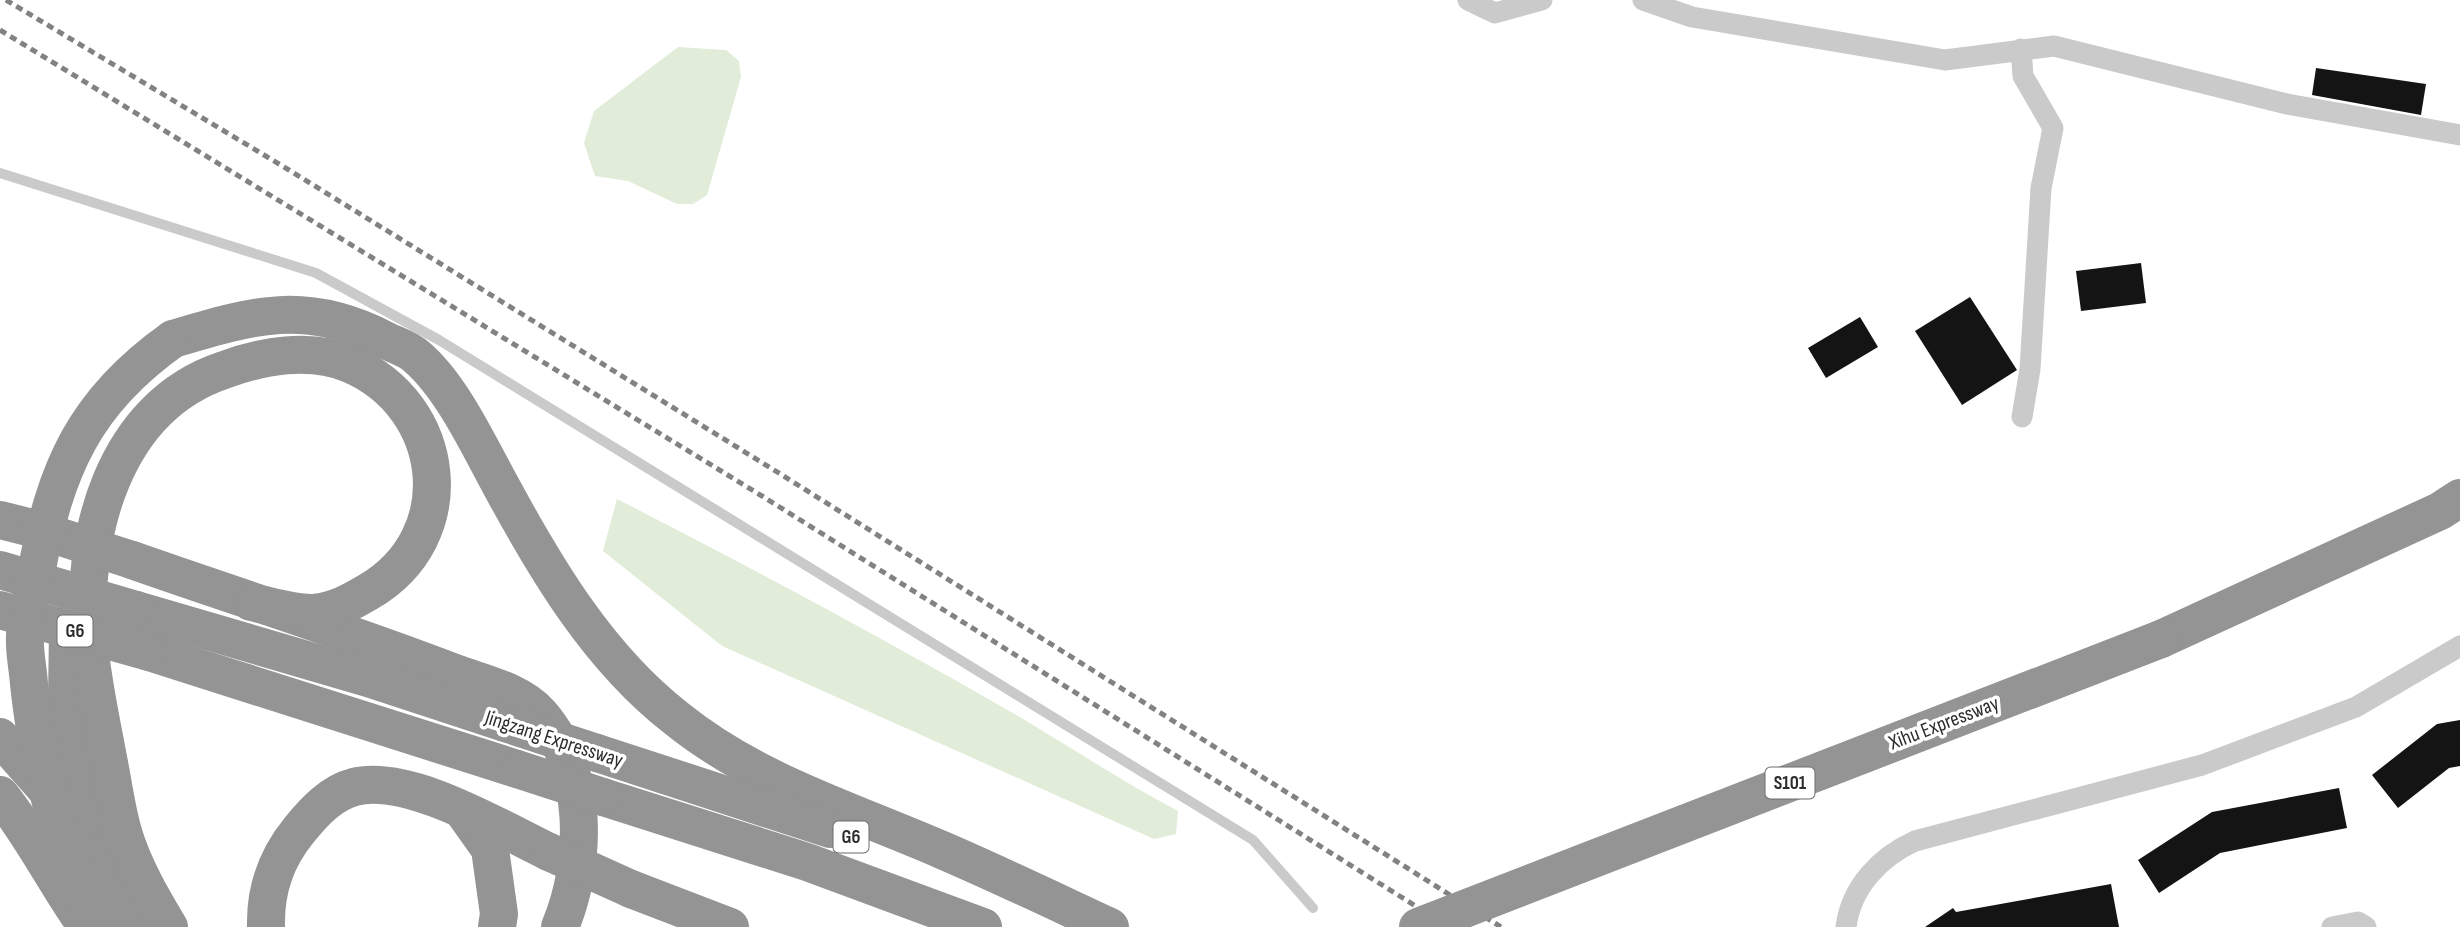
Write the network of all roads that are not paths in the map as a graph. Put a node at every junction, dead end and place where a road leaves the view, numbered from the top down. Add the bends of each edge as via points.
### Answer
1 (1468, 0) edge
2 (1542, 0) edge
3 (1646, 1) edge
4 (2021, 49) junction
5 (2460, 135) edge
6 (0, 173) edge
7 (2022, 418) dead end
8 (2460, 498) edge
9 (0, 520) edge
10 (2460, 529) edge
11 (536, 546) junction
12 (0, 570) edge
13 (251, 602) junction
14 (0, 610) edge
15 (2460, 646) edge
16 (2165, 650) junction
17 (0, 737) edge
18 (0, 795) edge
19 (463, 811) junction
20 (106, 877) junction
21 (1313, 908) dead end
22 (87, 927) edge
23 (99, 927) edge
24 (135, 927) edge
25 (169, 927) edge
26 (266, 927) edge
27 (497, 927) edge
28 (560, 927) edge
29 (730, 927) edge
30 (984, 927) edge
31 (1102, 927) edge
32 (1110, 927) edge
33 (1418, 927) edge
34 (1486, 927) edge
35 (1846, 927) edge
36 (2332, 927) edge
37 (2366, 927) edge

1 - 2 street via 1495,13
3 - 4 street via 1692,17 1945,60
4 - 5 street via 2054,46 2287,104
4 - 7 street via 2023,76 2053,128 2041,188 2030,369
6 - 21 lane via 316,273 439,340 1253,840
8 - 16 highway, Xihu Expressway / S101
9 - 13 highway, bridge
10 - 16 highway, Xihu Expressway / S101
11 - 20 highway via 480,481 427,401 374,361 293,338 215,349 153,375 108,424 82,476 73,526 67,698 80,800
11 - 23 highway, bridge via 462,414 416,356 362,328 302,314 246,317 173,339 142,361 106,397 75,443 41,545 25,636 34,730 58,828 81,893
11 - 32 highway via 612,659 675,718 745,766
12 - 31 highway, Jingzang Expressway / G6, bridge via 368,678 818,825
13 - 25 highway via 313,613 343,607 385,582 415,548 431,513 432,464 417,420 387,387 349,363 301,354 250,360 201,377 165,401 135,436 111,477 95,524 89,640 96,694 123,833 142,880
13 - 28 highway via 425,661 520,698 540,714 563,756 579,826 576,882
14 - 30 highway, Jingzang Expressway / G6, bridge via 149,652 807,862
15 - 35 street via 2356,707 2202,765 1915,841 1887,856 1866,879
16 - 33 highway, Xihu Expressway / S101, bridge
16 - 34 highway, Xihu Expressway / S101
17 - 20 highway via 72,819
18 - 22 highway
19 - 26 highway via 403,786 354,787 319,806 280,852 265,903
19 - 27 highway via 490,849
19 - 29 highway, bridge via 631,889
20 - 24 highway
36 - 37 street via 2358,922

